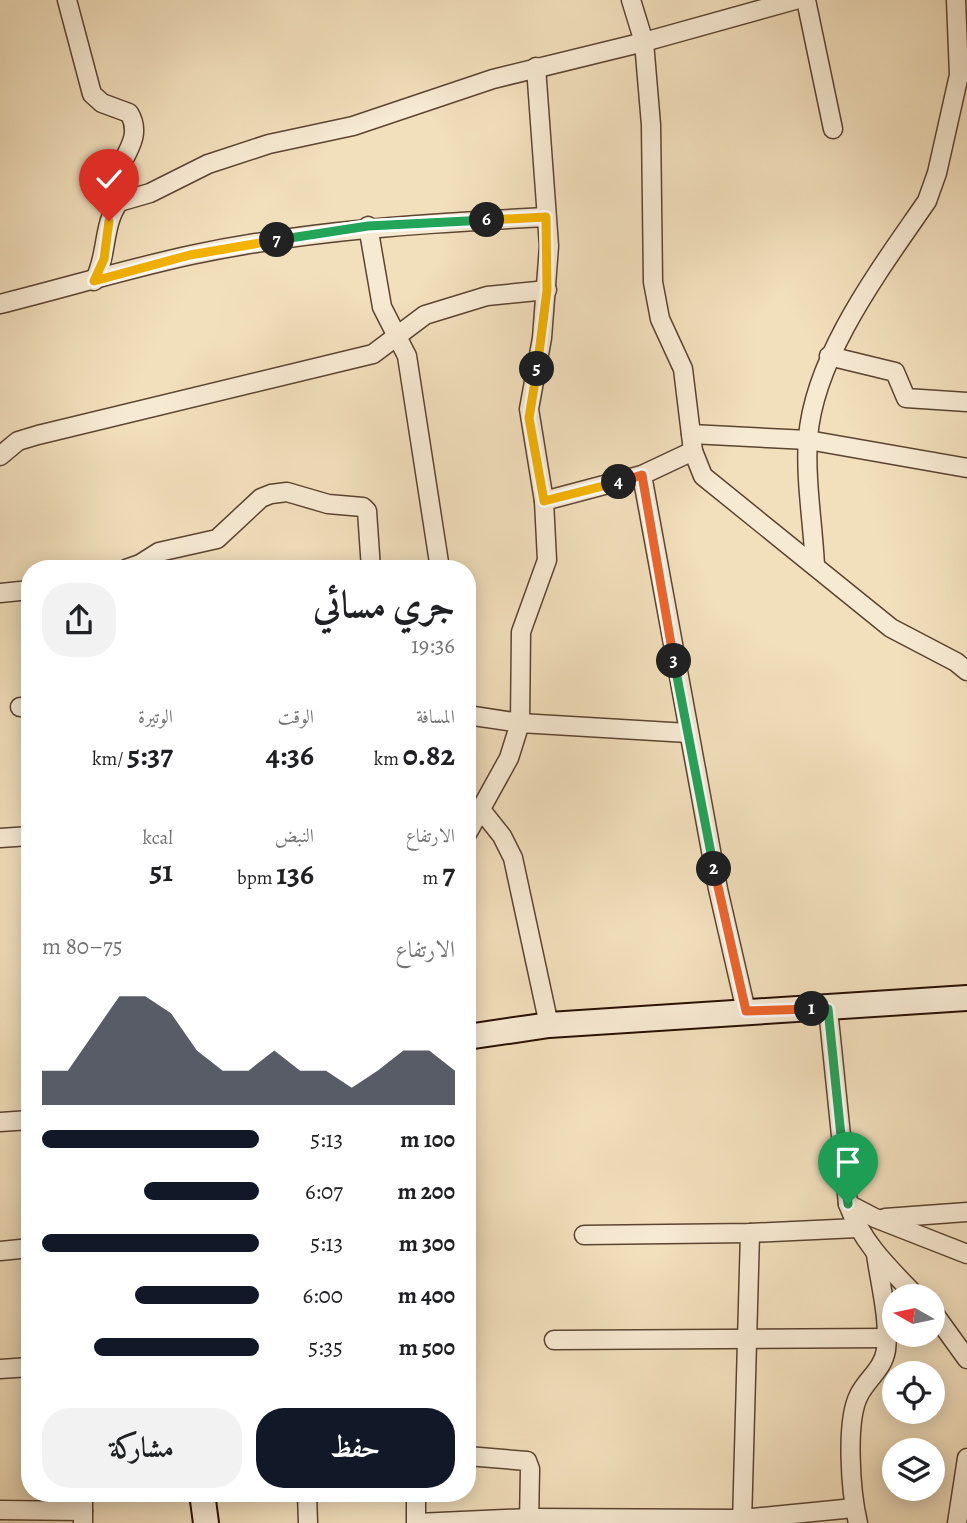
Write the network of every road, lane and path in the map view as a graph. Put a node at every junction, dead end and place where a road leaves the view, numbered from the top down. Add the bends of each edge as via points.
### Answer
1 (67, 0) edge
2 (631, 0) edge
3 (795, 0) edge
4 (806, 0) edge
5 (956, 0) edge
6 (644, 42) junction
7 (536, 67) junction
8 (960, 104) edge
9 (833, 128) dead end
10 (124, 200) junction
11 (546, 217) junction
12 (368, 226) junction
13 (94, 281) junction
14 (547, 290) junction
15 (0, 304) edge
16 (398, 337) junction
17 (829, 356) junction
18 (967, 402) edge
19 (808, 440) junction
20 (692, 442) junction
21 (0, 456) edge
22 (967, 468) edge
23 (642, 475) junction
24 (544, 501) junction
25 (147, 560) edge
26 (370, 560) edge
27 (439, 560) edge
28 (815, 566) junction
29 (21, 591) edge
30 (0, 593) edge
31 (967, 671) edge
32 (476, 716) edge
33 (520, 723) junction
34 (688, 733) junction
35 (482, 811) junction
36 (476, 820) edge
37 (21, 837) edge
38 (0, 838) edge
39 (967, 998) edge
40 (828, 1009) junction
41 (746, 1011) junction
42 (549, 1025) junction
43 (476, 1036) edge
44 (21, 1121) edge
45 (0, 1122) edge
46 (848, 1204) junction
47 (967, 1212) edge
48 (875, 1218) junction
49 (857, 1228) junction
50 (750, 1233) junction
51 (584, 1235) dead end
52 (21, 1249) edge
53 (0, 1251) edge
54 (876, 1254) junction
55 (967, 1254) edge
56 (905, 1284) edge
57 (882, 1300) edge
58 (945, 1322) edge
59 (945, 1328) edge
60 (967, 1334) edge
61 (882, 1338) edge
62 (745, 1339) junction
63 (554, 1340) dead end
64 (886, 1348) edge
65 (967, 1359) edge
66 (21, 1368) edge
67 (0, 1369) edge
68 (476, 1457) edge
69 (967, 1458) edge
70 (203, 1502) edge
71 (307, 1502) edge
72 (416, 1502) edge
73 (0, 1510) edge
74 (856, 1515) edge
75 (83, 1517) edge
76 (529, 1521) edge
77 (637, 1521) edge
78 (742, 1521) edge
79 (205, 1523) edge
80 (307, 1523) edge
81 (416, 1523) edge
82 (957, 1523) edge

1 - 10 street via 92,94 129,113 134,126 134,139 114,180
2 - 6 street
3 - 6 street
4 - 9 street
5 - 8 street
6 - 7 street
6 - 20 street via 651,124 653,282 660,319 683,369
7 - 10 street via 353,126 269,144
7 - 11 street
8 - 17 street via 927,201
10 - 13 street via 113,210 104,259
11 - 12 street
11 - 14 street
12 - 13 street via 190,255
12 - 16 street via 382,307
13 - 15 street
14 - 16 street via 487,296 425,315
14 - 24 street via 541,351 528,409
16 - 21 street via 373,354 38,435 18,441
16 - 27 street via 407,356
17 - 18 street via 895,372 906,398
17 - 19 street
19 - 20 street
19 - 22 street
19 - 28 street
20 - 23 street
20 - 28 street via 703,475 712,486
23 - 24 street
23 - 34 street
24 - 33 street via 547,560 519,640
25 - 26 street via 159,552 217,539 261,498 287,492 328,504 363,507
28 - 31 street via 891,628
29 - 30 street
32 - 33 street
33 - 34 street
33 - 35 street via 509,758
34 - 41 street
35 - 36 street
35 - 42 street via 513,858
37 - 38 street
39 - 40 street
40 - 41 street
40 - 46 street
41 - 42 street
42 - 43 street
44 - 45 street
46 - 48 street
46 - 49 street
47 - 48 street
48 - 55 street
49 - 50 street
49 - 54 street
50 - 51 street
50 - 62 street
52 - 53 street
54 - 56 street
54 - 57 street
58 - 60 street
59 - 65 street
61 - 62 street
62 - 63 street
62 - 78 street
64 - 74 street via 884,1359 856,1404 852,1431
66 - 67 street
68 - 76 street via 527,1461
69 - 82 street
70 - 79 street
71 - 80 street
72 - 81 street
73 - 75 street
74 - 78 street
76 - 77 street
76 - 81 street
77 - 78 street

